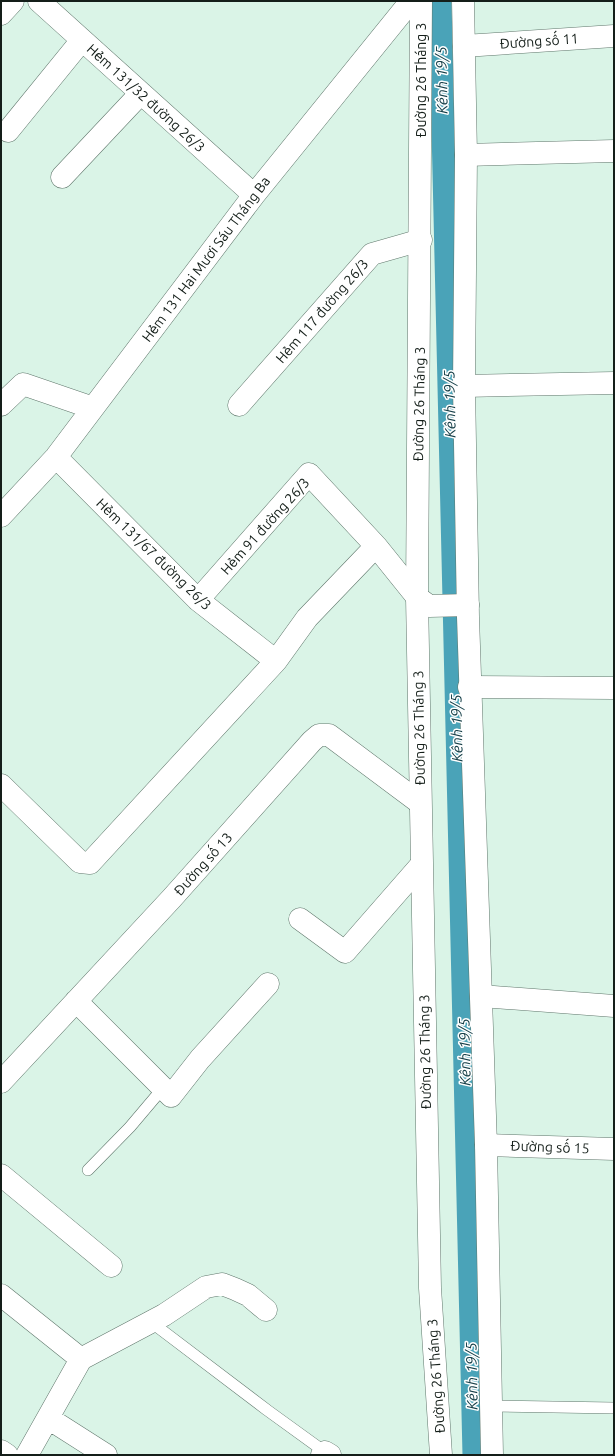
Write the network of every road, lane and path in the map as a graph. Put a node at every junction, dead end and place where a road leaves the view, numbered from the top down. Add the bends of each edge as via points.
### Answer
1 (13, 1) edge
2 (39, 1) edge
3 (411, 1) edge
4 (422, 1) edge
5 (463, 1) edge
6 (1, 14) edge
7 (614, 36) edge
8 (82, 40) junction
9 (464, 46) junction
10 (141, 93) junction
11 (8, 131) dead end
12 (614, 151) edge
13 (466, 155) junction
14 (62, 177) dead end
15 (254, 195) junction
16 (421, 240) junction
17 (614, 384) edge
18 (464, 386) junction
19 (1, 405) edge
20 (239, 405) dead end
21 (93, 408) junction
22 (56, 457) junction
23 (1, 516) edge
24 (376, 546) junction
25 (198, 600) junction
26 (423, 601) junction
27 (463, 605) junction
28 (276, 661) junction
29 (469, 686) junction
30 (614, 688) edge
31 (1, 785) edge
32 (420, 803) junction
33 (422, 865) junction
34 (300, 919) dead end
35 (268, 984) dead end
36 (481, 996) junction
37 (76, 1001) junction
38 (614, 1006) edge
39 (1, 1082) edge
40 (167, 1092) junction
41 (486, 1145) junction
42 (614, 1149) edge
43 (88, 1170) dead end
44 (1, 1175) edge
45 (111, 1266) dead end
46 (1, 1295) edge
47 (266, 1310) dead end
48 (151, 1322) junction
49 (82, 1359) junction
50 (491, 1406) junction
51 (614, 1408) edge
52 (48, 1418) junction
53 (1, 1450) edge
54 (326, 1454) edge
55 (7, 1455) edge
56 (27, 1455) edge
57 (106, 1455) edge
58 (441, 1455) edge
59 (492, 1455) edge

1 - 6 street
2 - 8 street, Hẻm 131/32 đường 26/3
3 - 15 street, Hẻm 131 Hai Mươi Sáu Tháng Ba
4 - 16 street, Đường 26 Tháng 3
5 - 9 street
7 - 9 street, Đường số 11
8 - 10 street, Hẻm 131/32 đường 26/3
8 - 11 street
9 - 13 street
10 - 14 street
10 - 15 street, Hẻm 131/32 đường 26/3
12 - 13 street
13 - 18 street
15 - 21 street, Hẻm 131 Hai Mươi Sáu Tháng Ba
16 - 20 street, Hẻm 117 đường 26/3 via 372,254
16 - 26 street, Đường 26 Tháng 3
17 - 18 street
18 - 27 street
19 - 21 street via 22,384
21 - 22 street, Hẻm 131 Hai Mươi Sáu Tháng Ba
22 - 23 street, Hẻm 131 Hai Mươi Sáu Tháng Ba
22 - 25 street, Hẻm 131/67 đường 26/3
24 - 25 street, Hẻm 91 đường 26/3 via 309,474
24 - 26 street, Hẻm 91 đường 26/3
24 - 28 street via 307,618
25 - 28 street, Hẻm 131/67 đường 26/3
26 - 27 street
26 - 32 street, Đường 26 Tháng 3
27 - 29 street
28 - 31 street via 90,863 80,862
29 - 30 street
29 - 36 street
32 - 33 street, Đường 26 Tháng 3
32 - 37 street, Đường số 13 via 329,734 319,735
33 - 34 street via 345,952
33 - 58 street, Đường 26 Tháng 3 via 430,1288
35 - 40 street
36 - 38 street
36 - 41 street
37 - 39 street, Đường số 13
37 - 40 street
40 - 43 lane
41 - 42 street, Đường số 15
41 - 50 street
44 - 45 street
46 - 49 street
47 - 48 street via 248,1295 222,1284 206,1287
48 - 49 street
48 - 54 lane
49 - 52 street
50 - 51 lane
50 - 59 street
52 - 56 street
52 - 57 street
53 - 55 street

